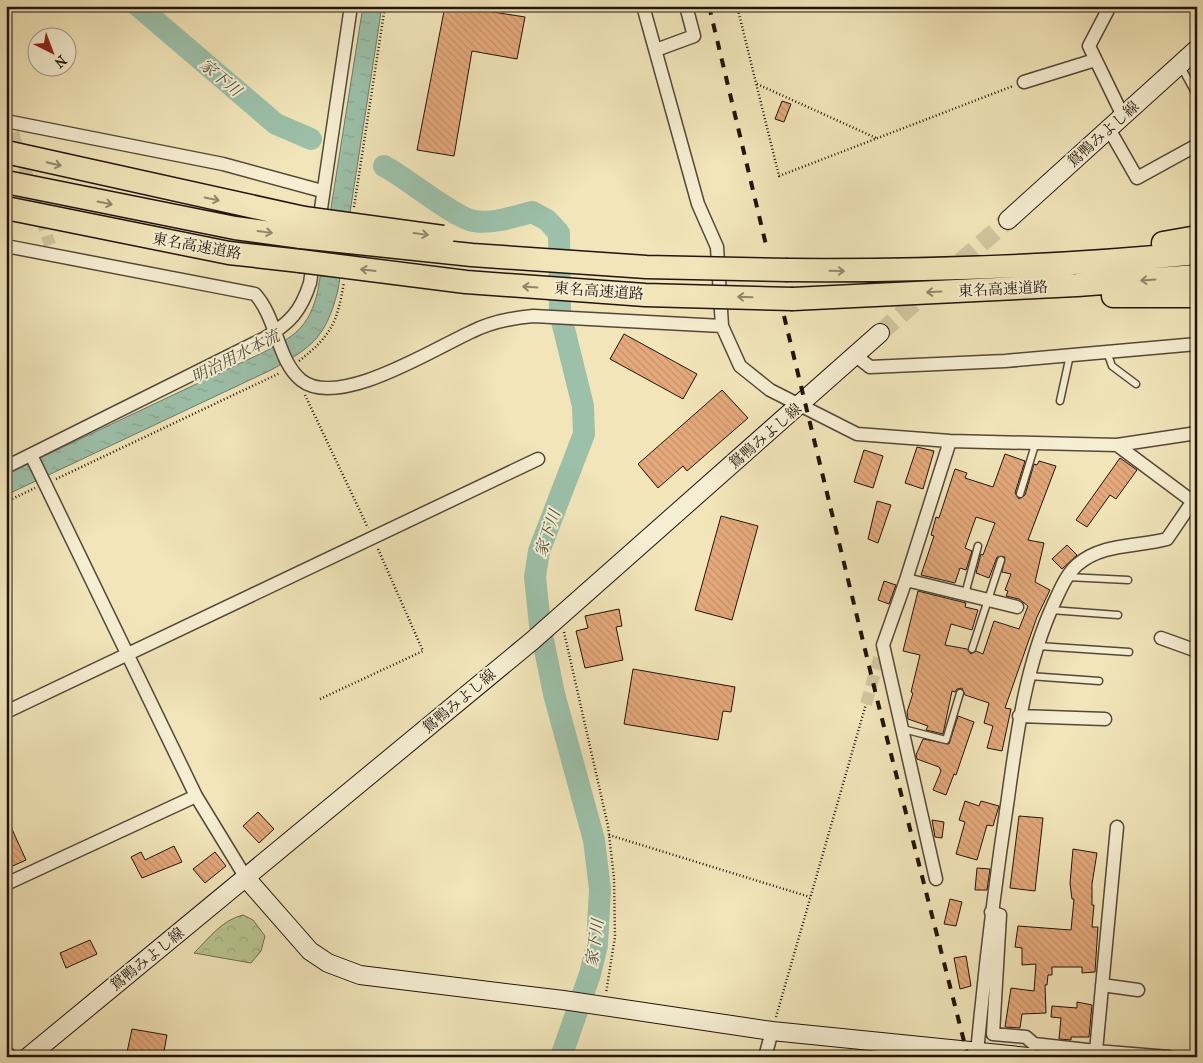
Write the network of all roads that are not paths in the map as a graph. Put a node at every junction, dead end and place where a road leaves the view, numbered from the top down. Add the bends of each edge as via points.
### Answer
1 (351, 6) edge
2 (643, 6) edge
3 (686, 6) edge
4 (1110, 6) edge
5 (1197, 48) edge
6 (656, 50) junction
7 (1095, 60) junction
8 (1180, 64) junction
9 (1024, 82) road end
10 (1197, 96) edge
11 (1123, 116) junction
12 (1109, 130) junction
13 (9, 132) edge
14 (1197, 146) edge
15 (6, 182) edge
16 (322, 191) junction
17 (6, 208) edge
18 (6, 216) edge
19 (1008, 220) tunnel mouth
20 (302, 227) junction
21 (123, 232) junction
22 (1197, 237) edge
23 (6, 246) edge
24 (1197, 253) edge
25 (864, 271) junction
26 (1197, 276) edge
27 (1077, 285) junction
28 (1197, 296) edge
29 (722, 326) junction
30 (880, 334) tunnel mouth
31 (277, 335) junction
32 (1197, 344) edge
33 (1107, 352) junction
34 (1070, 355) junction
35 (856, 356) junction
36 (1136, 384) dead end
37 (1060, 401) dead end
38 (800, 406) junction
39 (1197, 433) edge
40 (950, 441) junction
41 (1034, 445) junction
42 (1117, 445) junction
43 (31, 455) junction
44 (538, 459) dead end
45 (6, 467) edge
46 (1020, 494) dead end
47 (1194, 498) edge
48 (978, 546) dead end
49 (1001, 560) dead end
50 (1067, 577) junction
51 (906, 580) junction
52 (1128, 580) dead end
53 (965, 594) junction
54 (990, 600) junction
55 (1017, 607) dead end
56 (1051, 610) junction
57 (1118, 615) dead end
58 (1161, 638) dead end
59 (1038, 646) junction
60 (972, 649) dead end
61 (1197, 651) edge
62 (1129, 652) dead end
63 (127, 656) junction
64 (1030, 676) junction
65 (1099, 681) dead end
66 (960, 694) dead end
67 (6, 712) edge
68 (1020, 716) junction
69 (1105, 719) dead end
70 (903, 729) junction
71 (196, 796) junction
72 (1117, 827) dead end
73 (246, 878) junction
74 (936, 878) dead end
75 (6, 884) edge
76 (991, 912) junction
77 (1102, 985) junction
78 (1138, 990) dead end
79 (772, 1031) junction
80 (1096, 1050) junction
81 (916, 1052) edge
82 (987, 1054) edge
83 (28, 1057) edge
84 (765, 1057) edge
85 (1029, 1057) edge
86 (1169, 1057) edge

1 - 16 street
2 - 6 street
3 - 6 street via 694,36
4 - 7 street via 1089,46
5 - 8 main road, 鴛鴨みよし線
6 - 29 street via 698,204 717,247
7 - 9 street
7 - 11 street
8 - 10 lane
8 - 11 main road, 鴛鴨みよし線
11 - 12 main road, 鴛鴨みよし線
12 - 14 street via 1137,178
12 - 19 main road, 鴛鴨みよし線
13 - 16 street via 224,164
13 -> 20 highway
15 -> 20 highway, 東名高速道路 via 226,226
16 - 31 street via 304,304
17 - 21 highway, 東名高速道路
18 - 21 highway via 35,223
20 -> 25 highway, 東名高速道路, bridge via 472,256 646,267
27 -> 21 highway, 東名高速道路, bridge via 793,299 645,295 466,282 300,262
22 - 25 highway via 1165,242 912,259
23 - 31 street via 50,250 255,294 268,310
24 - 25 highway, 東名高速道路 via 1052,265
26 -> 27 highway, 東名高速道路
27 - 28 highway via 1112,296
29 - 31 street via 533,316 506,318 472,331 376,379 322,388 304,382 291,367
29 - 38 street via 740,366 770,390
30 - 35 main road, 鴛鴨みよし線
31 - 43 street
32 - 33 street
33 - 34 street
33 - 36 lane via 1112,366
34 - 35 street via 870,367
34 - 37 lane
35 - 38 main road, 鴛鴨みよし線
38 - 40 street via 856,434
38 - 73 main road, 鴛鴨みよし線 via 532,641
39 - 42 street
40 - 41 street
40 - 51 street
41 - 42 street
41 - 46 lane
42 - 47 street
43 - 45 street
43 - 63 street
44 - 63 street
47 - 50 street via 1167,539 1093,554
48 - 53 lane
49 - 54 lane
50 - 52 lane
50 - 56 street
51 - 53 street
51 - 70 street via 883,645
53 - 54 street
54 - 55 street
54 - 60 lane
56 - 57 lane
56 - 59 street
58 - 61 street
59 - 62 lane
59 - 64 street
63 - 67 street
63 - 71 street
64 - 65 lane
64 - 68 street
66 - 70 lane via 946,740
68 - 69 street
68 - 76 street
70 - 74 street
71 - 73 street
71 - 75 street
72 - 77 street
73 - 79 main road via 310,951 328,963 360,975 563,1000
73 - 83 main road, 鴛鴨みよし線
76 - 80 street via 1000,915 993,1034 1026,1037 1034,1044
76 - 82 street
77 - 78 street
77 - 80 street
79 - 81 main road
79 - 84 street
80 - 86 street
81 - 82 main road
82 - 85 main road

